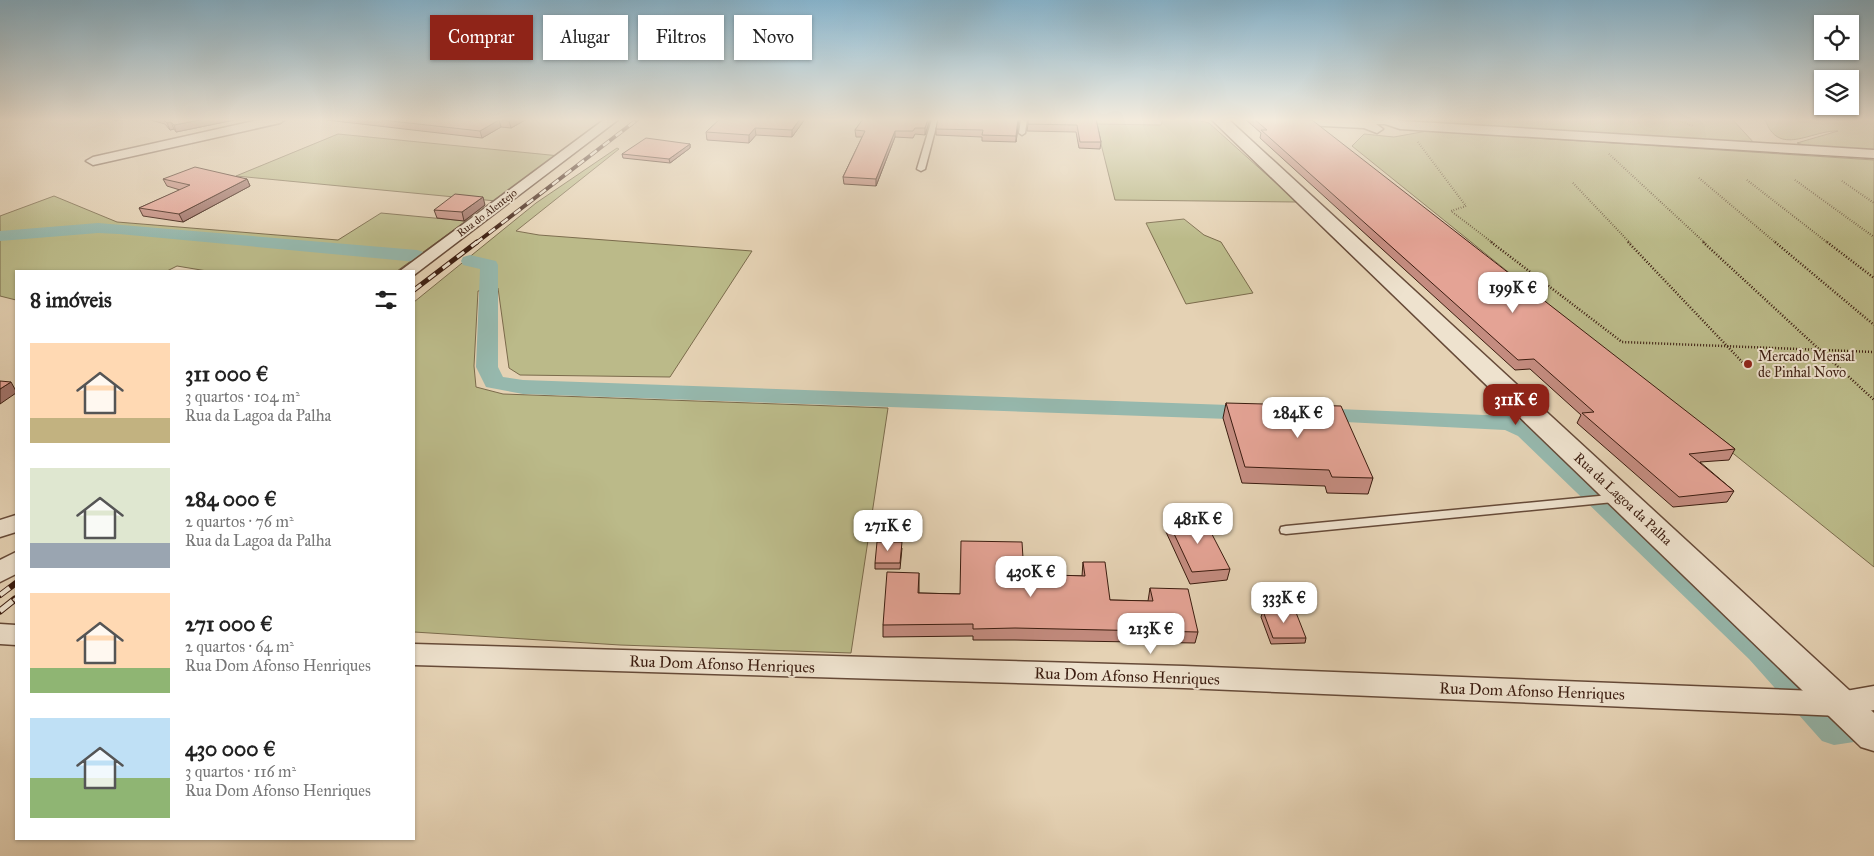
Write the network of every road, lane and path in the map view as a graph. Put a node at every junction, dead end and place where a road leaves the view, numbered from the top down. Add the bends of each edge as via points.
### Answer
1 (102, 159) edge
2 (559, 159) edge
3 (924, 159) edge
4 (1261, 159) edge
5 (1430, 159) edge
6 (1616, 159) edge
7 (93, 161) dead end
8 (921, 170) dead end
9 (1699, 178) dead end
10 (1747, 180) dead end
11 (1795, 180) dead end
12 (1842, 181) dead end
13 (1573, 183) dead end
14 (1874, 203) edge
15 (1874, 237) edge
16 (409, 270) edge
17 (1874, 278) edge
18 (1874, 325) edge
19 (1728, 348) junction
20 (1822, 351) junction
21 (1874, 352) edge
22 (1747, 367) dead end
23 (1874, 400) edge
24 (1622, 498) junction
25 (15, 523) edge
26 (0, 529) edge
27 (1286, 530) dead end
28 (15, 562) edge
29 (0, 573) edge
30 (0, 634) edge
31 (15, 635) edge
32 (415, 654) edge
33 (1857, 701) edge
34 (1874, 736) edge

1 - 7 street
2 - 16 street, Rua do Alentejo
3 - 8 lane
4 - 24 street, Rua da Lagoa da Palha
5 - 19 path via 1466,206 1451,211 1622,342
6 - 20 path
9 - 18 path
10 - 17 path
11 - 15 path
12 - 14 path
13 - 19 path
19 - 20 path
19 - 22 path
20 - 21 path
20 - 23 path
24 - 27 lane
24 - 33 street, Rua da Lagoa da Palha
25 - 26 street
28 - 29 street
30 - 31 street
32 - 33 street, Rua Dom Afonso Henriques
33 - 34 street, Rua da Lagoa da Palha

